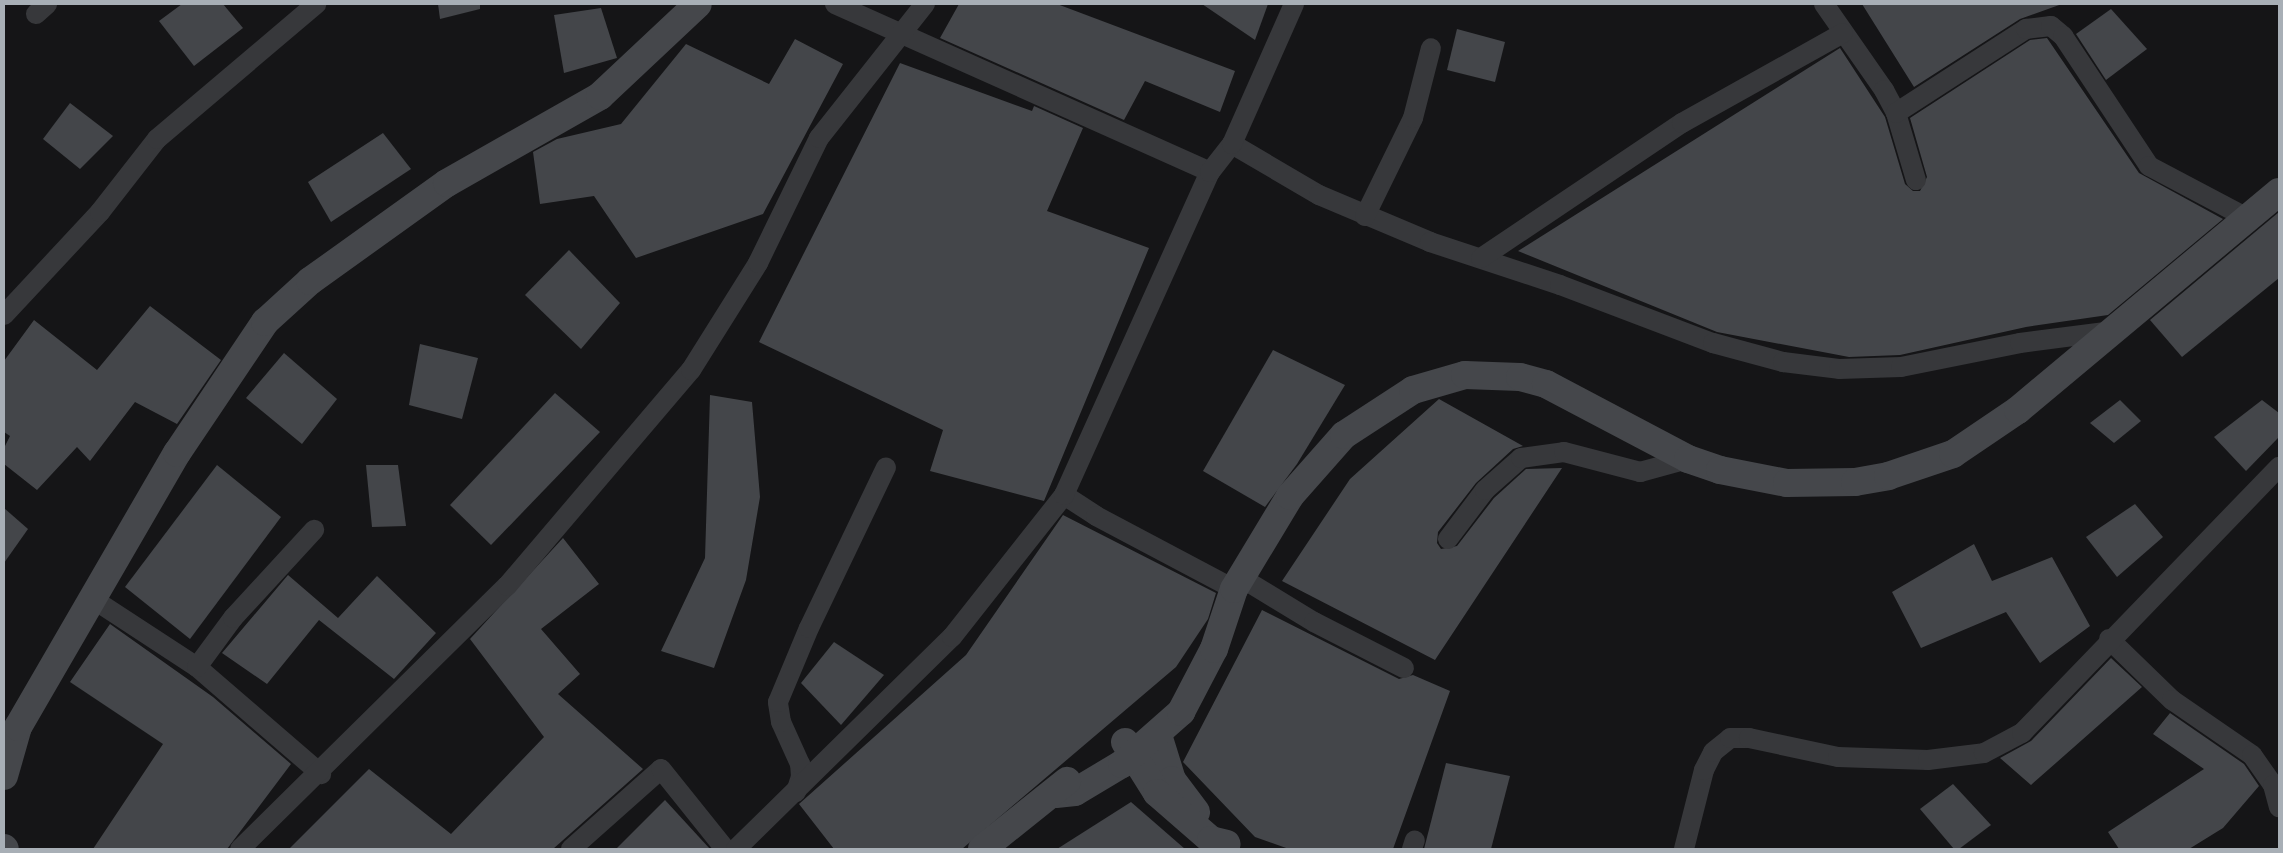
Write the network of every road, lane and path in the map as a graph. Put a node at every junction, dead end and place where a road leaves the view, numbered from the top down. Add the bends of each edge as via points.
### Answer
1 (316, 4) edge
2 (698, 4) edge
3 (835, 4) edge
4 (925, 4) edge
5 (1294, 4) edge
6 (1824, 4) edge
7 (1843, 33) junction
8 (903, 35) junction
9 (1431, 48) dead end
10 (1896, 113) junction
11 (1232, 144) junction
12 (1210, 172) junction
13 (1916, 180) dead end
14 (2279, 192) edge
15 (1365, 216) junction
16 (2249, 219) junction
17 (1481, 258) junction
18 (4, 316) edge
19 (2117, 330) junction
20 (1688, 459) junction
21 (886, 467) dead end
22 (2279, 467) edge
23 (1064, 495) junction
24 (314, 530) dead end
25 (1448, 539) dead end
26 (1237, 583) junction
27 (93, 599) junction
28 (2110, 639) junction
29 (197, 667) junction
30 (1404, 668) dead end
31 (1189, 692) junction
32 (1158, 736) junction
33 (1129, 749) junction
34 (321, 774) junction
35 (4, 776) edge
36 (796, 792) junction
37 (2279, 807) edge
38 (1228, 846) edge
39 (240, 849) edge
40 (571, 849) edge
41 (725, 849) edge
42 (736, 849) edge
43 (982, 849) edge
44 (1684, 849) edge

1 - 18 street via 157,139 100,212
2 - 27 street via 600,96 447,183 310,281 265,322 240,364 210,399
3 - 8 street
4 - 8 street
5 - 11 street
6 - 7 street
7 - 10 street
7 - 17 street via 1682,122
8 - 12 street
8 - 34 street via 819,138 758,263 691,370 507,586
9 - 15 street via 1413,118
10 - 13 street
10 - 16 street via 2026,29 2051,26 2063,36 2149,166
11 - 12 street
11 - 15 street
12 - 23 street
14 - 16 street
15 - 17 street
16 - 19 street
17 - 19 street via 1713,343 1815,367 1900,366 2020,343
19 - 20 street via 1981,437 1921,467 1855,482 1787,483 1736,474
20 - 25 street via 1640,472 1564,452 1528,456 1495,479
20 - 26 street via 1546,384 1493,374 1438,380 1389,403 1344,435 1290,496
21 - 36 street via 809,628 778,702 781,722 800,764 801,778
22 - 28 street
23 - 26 street via 1096,516
23 - 36 street via 952,637
24 - 29 street via 233,618
26 - 30 street
26 - 31 street via 1214,649
27 - 29 street
27 - 35 street via 18,727
28 - 37 street via 2172,700 2252,755 2273,785
28 - 44 street via 2043,716 2001,748 1984,753 1928,760 1877,760 1838,757 1749,738 1730,738 1713,752 1704,770
29 - 34 street
31 - 32 street via 1181,712
31 - 33 street via 1172,699
32 - 33 street
32 - 38 street via 1167,769 1185,801 1221,832
33 - 38 street via 1157,793 1211,840
33 - 43 street via 1070,779 1056,794
34 - 39 street
36 - 42 street
40 - 41 street via 661,770

